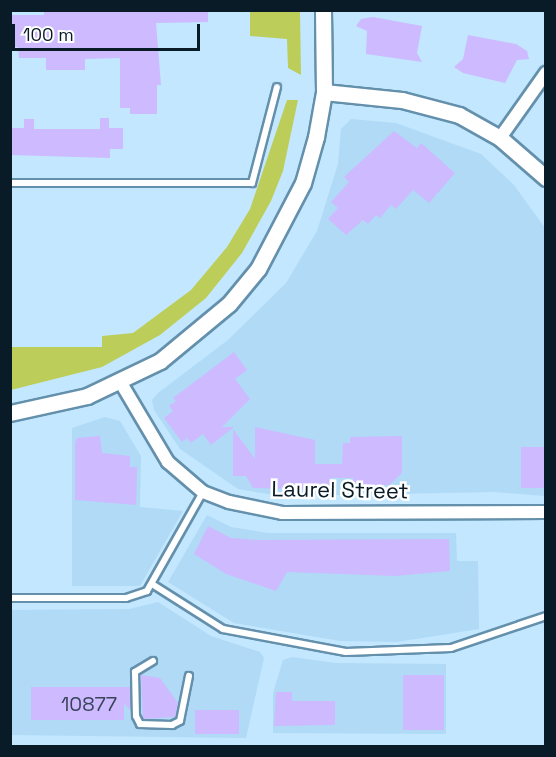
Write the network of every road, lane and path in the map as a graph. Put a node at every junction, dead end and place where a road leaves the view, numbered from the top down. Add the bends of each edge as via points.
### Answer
1 (323, 10) edge
2 (546, 73) edge
3 (277, 87) dead end
4 (324, 92) junction
5 (500, 138) junction
6 (546, 178) edge
7 (10, 183) edge
8 (121, 383) junction
9 (10, 412) edge
10 (203, 492) junction
11 (546, 512) edge
12 (152, 584) junction
13 (10, 598) edge
14 (546, 615) edge
15 (153, 660) dead end
16 (189, 676) dead end

1 - 4 street
2 - 5 street
3 - 7 lane via 252,183
4 - 5 street via 425,105 459,115
4 - 8 street via 303,183 258,268 197,334
5 - 6 street
8 - 9 street via 64,403
8 - 10 street, Laurel Street via 168,462
10 - 11 street, Laurel Street via 238,505 282,513
10 - 12 lane
12 - 13 lane via 147,591 126,598
12 - 14 lane via 223,629 346,652 451,648
15 - 16 lane via 135,672 136,716 140,724 172,725 180,721

